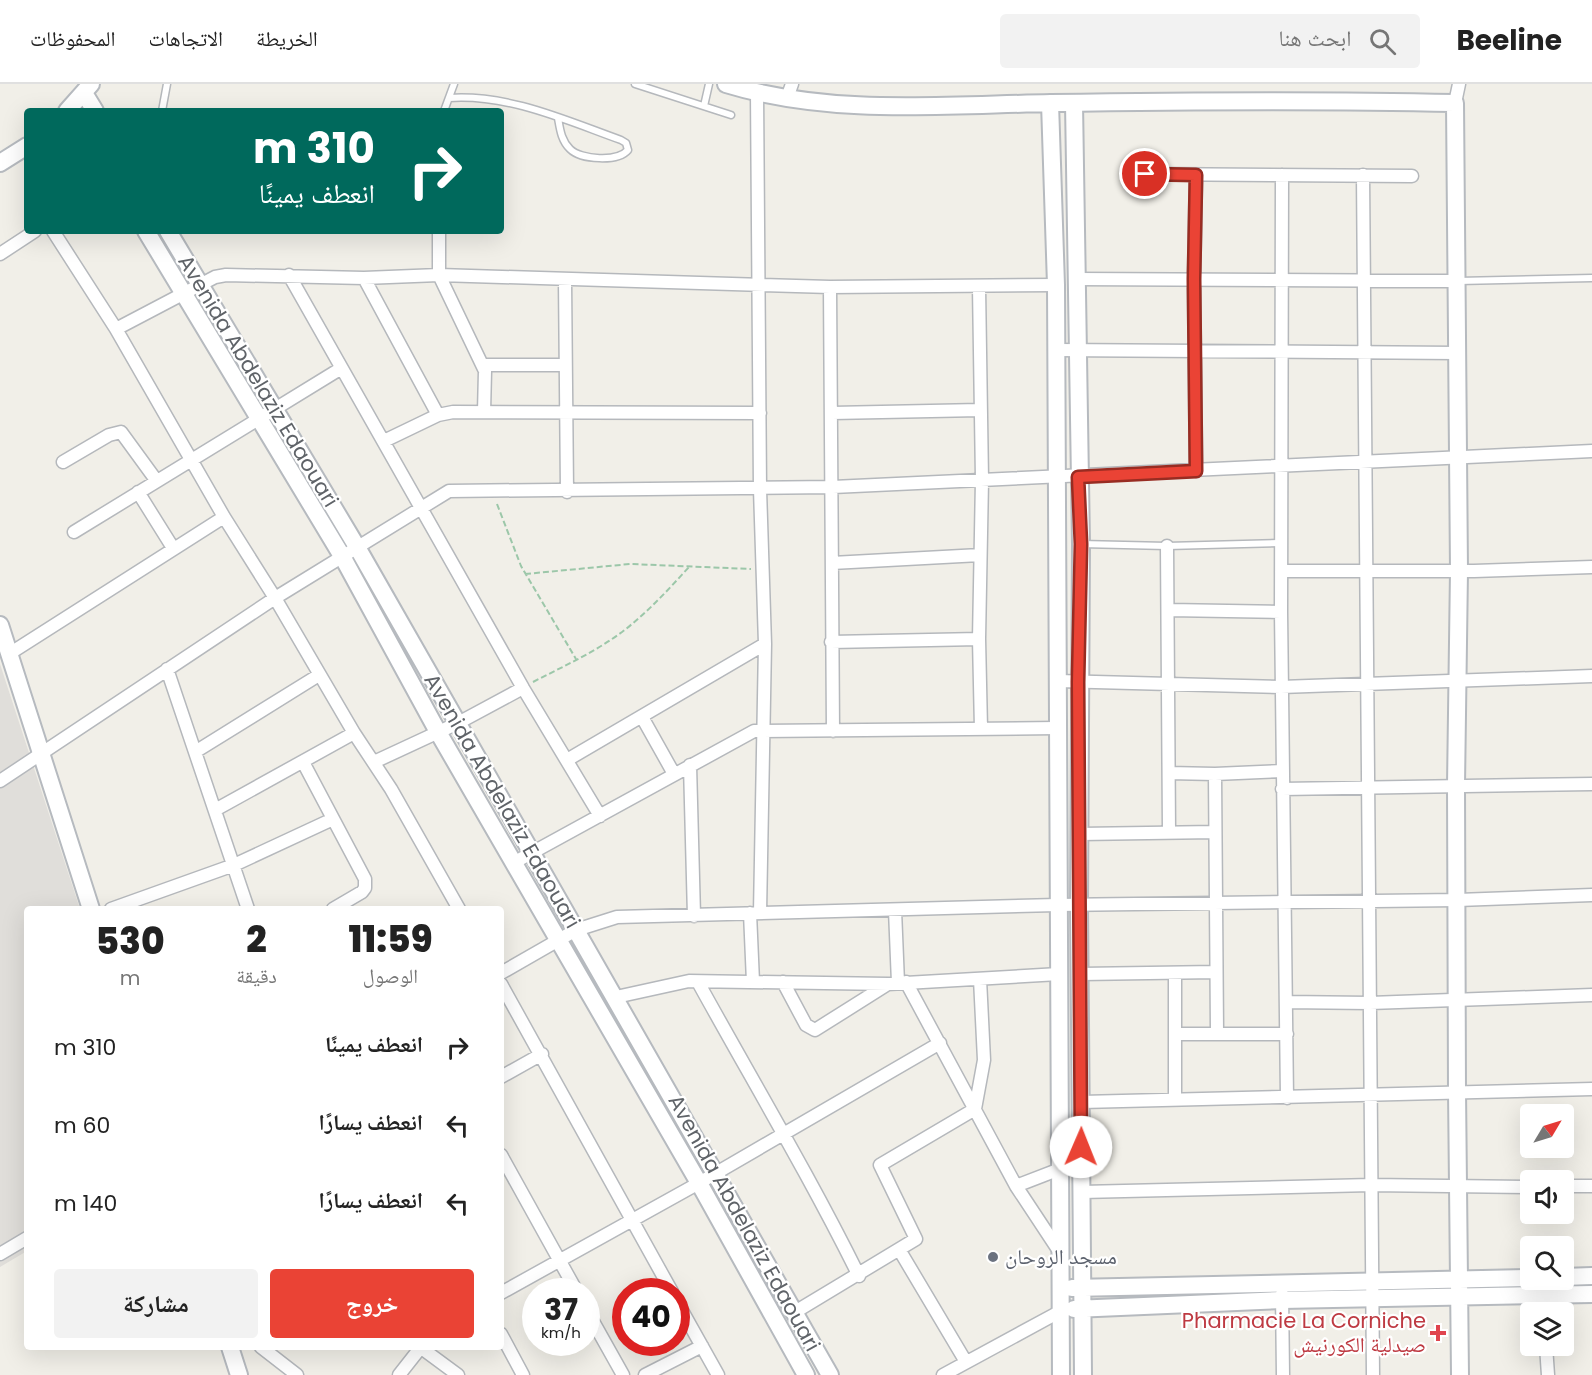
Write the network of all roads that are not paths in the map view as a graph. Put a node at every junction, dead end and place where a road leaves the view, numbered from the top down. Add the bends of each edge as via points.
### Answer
1 (167, 84) edge
2 (454, 84) edge
3 (635, 84) edge
4 (709, 84) edge
5 (726, 84) edge
6 (1458, 85) edge
7 (88, 89) edge
8 (789, 91) edge
9 (757, 92) junction
10 (449, 98) junction
11 (1050, 103) junction
12 (1074, 103) junction
13 (1455, 103) junction
14 (704, 106) junction
15 (72, 108) edge
16 (94, 108) edge
17 (163, 108) edge
18 (445, 108) edge
19 (731, 115) dead end
20 (558, 118) junction
21 (24, 148) edge
22 (0, 163) edge
23 (1145, 174) dead end
24 (1196, 175) junction
25 (1363, 175) junction
26 (1282, 176) junction
27 (1412, 176) dead end
28 (31, 234) edge
29 (55, 234) edge
30 (148, 234) edge
31 (170, 234) edge
32 (439, 234) edge
33 (0, 254) edge
34 (289, 275) junction
35 (439, 275) junction
36 (364, 278) junction
37 (1592, 278) edge
38 (1076, 279) junction
39 (1194, 279) junction
40 (565, 280) junction
41 (1364, 280) junction
42 (1283, 281) junction
43 (1456, 281) junction
44 (200, 285) junction
45 (760, 285) junction
46 (1056, 285) junction
47 (830, 287) junction
48 (979, 287) junction
49 (183, 293) junction
50 (116, 329) junction
51 (1056, 350) junction
52 (1195, 350) junction
53 (1077, 351) junction
54 (1282, 352) junction
55 (1365, 352) junction
56 (1457, 353) junction
57 (483, 365) junction
58 (565, 365) junction
59 (340, 369) junction
60 (276, 409) junction
61 (980, 411) junction
62 (484, 412) junction
63 (565, 413) junction
64 (760, 413) junction
65 (832, 413) junction
66 (438, 415) junction
67 (259, 419) junction
68 (384, 441) junction
69 (1592, 451) edge
70 (1459, 458) junction
71 (191, 460) junction
72 (63, 462) dead end
73 (1365, 462) junction
74 (1281, 468) junction
75 (1196, 471) junction
76 (1056, 477) junction
77 (1078, 477) junction
78 (156, 480) junction
79 (982, 480) junction
80 (833, 488) junction
81 (760, 489) junction
82 (138, 492) junction
83 (567, 492) junction
84 (421, 508) junction
85 (224, 517) junction
86 (74, 532) dead end
87 (1280, 543) junction
88 (1081, 544) junction
89 (1167, 546) junction
90 (357, 547) junction
91 (173, 548) junction
92 (980, 555) junction
93 (342, 556) junction
94 (832, 563) junction
95 (1592, 567) edge
96 (1281, 571) junction
97 (1366, 571) junction
98 (1460, 571) junction
99 (275, 598) junction
100 (1169, 610) junction
101 (1281, 612) junction
102 (0, 625) edge
103 (979, 639) junction
104 (831, 642) junction
105 (765, 644) junction
106 (9, 654) junction
107 (167, 669) junction
108 (319, 675) junction
109 (1592, 676) edge
110 (1058, 681) junction
111 (1458, 681) junction
112 (1078, 682) junction
113 (1367, 685) junction
114 (1170, 686) junction
115 (1281, 687) junction
116 (523, 688) junction
117 (642, 717) junction
118 (458, 723) junction
119 (1057, 728) junction
120 (981, 729) junction
121 (765, 730) junction
122 (833, 731) junction
123 (438, 732) junction
124 (354, 733) junction
125 (195, 752) junction
126 (41, 753) junction
127 (567, 759) junction
128 (303, 762) junction
129 (374, 762) junction
130 (690, 765) junction
131 (1283, 771) junction
132 (1169, 773) junction
133 (674, 774) junction
134 (1215, 774) junction
135 (0, 781) edge
136 (1592, 784) edge
137 (1456, 785) junction
138 (1368, 787) junction
139 (1282, 789) junction
140 (215, 810) junction
141 (600, 816) junction
142 (333, 819) junction
143 (1169, 831) junction
144 (1215, 832) junction
145 (1080, 834) junction
146 (531, 854) junction
147 (515, 862) junction
148 (234, 865) junction
149 (1592, 895) edge
150 (1369, 900) junction
151 (1458, 900) junction
152 (1216, 902) junction
153 (1283, 902) junction
154 (1057, 904) junction
155 (90, 906) edge
156 (119, 906) edge
157 (247, 906) edge
158 (338, 906) edge
159 (457, 906) edge
160 (1079, 906) junction
161 (895, 910) junction
162 (755, 913) junction
163 (694, 916) junction
164 (576, 930) junction
165 (559, 940) junction
166 (504, 971) edge
167 (1216, 972) junction
168 (1059, 974) junction
169 (1081, 974) junction
170 (1175, 974) junction
171 (980, 979) junction
172 (698, 982) junction
173 (753, 982) junction
174 (783, 982) junction
175 (897, 983) junction
176 (504, 989) edge
177 (1592, 995) edge
178 (616, 997) junction
179 (1458, 998) junction
180 (1286, 1002) junction
181 (1370, 1003) junction
182 (1216, 1032) junction
183 (1175, 1034) junction
184 (1287, 1034) junction
185 (940, 1043) junction
186 (542, 1054) junction
187 (504, 1075) edge
188 (1592, 1089) edge
189 (1456, 1091) junction
190 (1370, 1094) junction
191 (1287, 1098) junction
192 (1175, 1100) junction
193 (1082, 1102) junction
194 (975, 1110) junction
195 (782, 1135) junction
196 (504, 1160) edge
197 (1060, 1169) junction
198 (1081, 1169) junction
199 (716, 1173) junction
200 (699, 1183) junction
201 (1371, 1185) junction
202 (1016, 1186) junction
203 (1574, 1186) edge
204 (1592, 1186) edge
205 (1520, 1187) edge
206 (1458, 1188) junction
207 (1082, 1192) junction
208 (632, 1220) junction
209 (24, 1240) edge
210 (900, 1251) junction
211 (0, 1254) edge
212 (1062, 1255) junction
213 (559, 1259) junction
214 (859, 1275) junction
215 (1592, 1276) edge
216 (1574, 1277) edge
217 (569, 1278) edge
218 (664, 1278) edge
219 (1520, 1278) edge
220 (1459, 1281) junction
221 (1372, 1282) junction
222 (1061, 1288) junction
223 (1083, 1288) junction
224 (504, 1291) edge
225 (1282, 1292) junction
226 (1592, 1294) edge
227 (1459, 1299) junction
228 (1372, 1300) junction
229 (1554, 1302) edge
230 (1520, 1303) edge
231 (1083, 1308) junction
232 (1061, 1311) junction
233 (795, 1312) junction
234 (690, 1325) edge
235 (600, 1334) edge
236 (504, 1340) edge
237 (702, 1346) junction
238 (231, 1350) edge
239 (265, 1350) edge
240 (418, 1350) edge
241 (424, 1350) edge
242 (1547, 1356) edge
243 (966, 1362) junction
244 (239, 1375) edge
245 (297, 1375) edge
246 (399, 1375) edge
247 (458, 1375) edge
248 (523, 1375) edge
249 (623, 1375) edge
250 (645, 1375) edge
251 (718, 1375) edge
252 (806, 1375) edge
253 (830, 1375) edge
254 (943, 1375) edge
255 (1061, 1375) edge
256 (1083, 1375) edge
257 (1283, 1375) edge
258 (1373, 1375) edge
259 (1460, 1375) edge
260 (1548, 1375) edge

1 - 17 lane
2 - 10 lane
3 - 14 lane
4 - 14 lane
5 - 9 street
6 - 13 street
7 - 15 street
7 - 16 street
8 - 9 street
8 - 11 street via 862,105
9 - 45 street
10 - 18 lane
10 - 20 lane via 499,99
11 - 12 street
11 - 46 street
12 - 13 street
12 - 38 street
13 - 43 street
14 - 19 lane
20 - 20 lane via 621,140 628,150 607,158 578,155 562,137
21 - 22 street
23 - 24 street
24 - 26 street
24 - 39 street
25 - 26 street
25 - 27 street
25 - 41 street
26 - 42 street
28 - 33 street
29 - 50 street
30 - 49 street, Avenida Abdelaziz Edaouari
31 - 44 street, Avenida Abdelaziz Edaouari
32 - 35 street
34 - 36 street
34 - 44 street via 219,275
34 - 59 street
35 - 36 street
35 - 40 street
35 - 57 street
36 - 66 street
37 - 43 lane
38 - 39 street
38 - 53 street
39 - 42 street
39 - 52 street
40 - 45 street
40 - 58 street
41 - 42 street
41 - 43 street
41 - 55 street
42 - 54 street
43 - 56 street
44 - 49 street
44 - 60 street, Avenida Abdelaziz Edaouari
45 - 47 street
45 - 64 street
46 - 48 street
46 - 51 street
47 - 48 street
47 - 65 street
48 - 61 street
49 - 50 street
49 - 67 street, Avenida Abdelaziz Edaouari
50 - 71 street
51 - 53 street
51 - 76 street
52 - 53 street
52 - 54 street
52 - 75 street
53 - 77 street
54 - 55 street
54 - 74 street
55 - 56 street
55 - 73 street
56 - 70 street
57 - 58 street
57 - 62 street
58 - 63 street
59 - 60 street
59 - 68 street
60 - 67 street
60 - 90 street, Avenida Abdelaziz Edaouari
61 - 65 street
61 - 79 street
62 - 63 street
62 - 66 street
63 - 64 street
63 - 83 street
64 - 81 street
65 - 80 street
66 - 68 street
67 - 71 street
67 - 93 street, Avenida Abdelaziz Edaouari
68 - 84 street
69 - 70 street
70 - 73 street
70 - 98 street
71 - 78 street
71 - 85 street
72 - 78 street via 121,432
73 - 74 street
73 - 97 street
74 - 75 street
74 - 87 street
75 - 77 street
76 - 77 street
76 - 79 street
76 - 110 street
77 - 88 street
78 - 82 street
79 - 80 street
79 - 92 street
80 - 81 street
80 - 94 street
81 - 83 street
81 - 105 street
82 - 86 street
82 - 91 street
83 - 84 street via 449,491
84 - 90 street
84 - 116 street
85 - 91 street
85 - 99 street
87 - 89 lane
87 - 96 street
88 - 89 lane
88 - 112 street
89 - 100 street
90 - 93 street
90 - 118 street, Avenida Abdelaziz Edaouari
91 - 106 street
92 - 94 street
92 - 103 street
93 - 99 street
93 - 123 street, Avenida Abdelaziz Edaouari
94 - 104 street
95 - 98 street
96 - 97 street
96 - 101 street
97 - 98 street
97 - 113 street
98 - 111 street
99 - 107 street
99 - 108 street
100 - 101 street
100 - 114 street
101 - 115 street
102 - 106 street
103 - 104 street
103 - 120 street
104 - 122 street
105 - 117 street
105 - 121 street
106 - 126 street
107 - 125 street
107 - 126 street
108 - 124 street
108 - 125 street
109 - 111 street
110 - 112 street
110 - 119 street
111 - 113 street
111 - 137 street
112 - 114 street
112 - 145 street
113 - 115 street
113 - 138 street
114 - 115 street
114 - 132 street
115 - 131 street
116 - 118 street
116 - 127 street
117 - 127 street
117 - 133 street
118 - 123 street
118 - 146 street, Avenida Abdelaziz Edaouari
119 - 120 street
119 - 154 street
120 - 122 street
121 - 122 street
121 - 130 street via 748,733
121 - 162 street
123 - 129 street
123 - 147 street, Avenida Abdelaziz Edaouari
124 - 128 street
124 - 129 street
125 - 140 street
126 - 135 street
126 - 155 street
127 - 141 street
128 - 140 street
128 - 142 street
129 - 159 street
130 - 133 street
130 - 163 street
131 - 134 street
131 - 139 street
132 - 134 street
132 - 143 street
133 - 141 street
134 - 144 street
136 - 137 street
137 - 138 street
137 - 151 street
138 - 139 street
138 - 150 street
139 - 153 street
140 - 148 street
141 - 146 street
142 - 148 street
142 - 158 street via 366,885 362,892
143 - 144 street
143 - 145 street
144 - 152 street
145 - 160 street
146 - 147 street
146 - 164 street, Avenida Abdelaziz Edaouari
147 - 165 street, Avenida Abdelaziz Edaouari
148 - 156 street
148 - 157 street
149 - 151 street
150 - 151 street
150 - 153 street
150 - 181 street
151 - 179 street
152 - 153 street
152 - 160 street
152 - 167 street
153 - 180 street
154 - 160 street
154 - 161 street
154 - 168 street
160 - 169 street
161 - 162 street
161 - 175 street
162 - 163 street
162 - 173 street
163 - 164 street via 617,917
164 - 165 street
164 - 178 street, Avenida Abdelaziz Edaouari
165 - 166 street
165 - 200 street, Avenida Abdelaziz Edaouari
167 - 170 street
167 - 182 street
168 - 171 street
168 - 197 street
169 - 170 street
169 - 193 street
170 - 183 street
171 - 175 street
171 - 194 street via 984,1060
172 - 173 street
172 - 178 street via 679,981
172 - 195 street
173 - 174 street
174 - 175 street
174 - 175 street via 806,1025 815,1030
175 - 185 street
176 - 186 street
177 - 179 street
178 - 199 street, Avenida Abdelaziz Edaouari
179 - 181 street
179 - 189 street
180 - 181 street
180 - 184 street
181 - 190 street
182 - 183 street
182 - 184 street
183 - 192 street
184 - 191 street
185 - 194 street
185 - 195 street
186 - 187 street
186 - 208 street
188 - 189 street
189 - 190 street
189 - 206 street
190 - 191 street
190 - 201 street
191 - 192 street
192 - 193 street
193 - 198 street
194 - 202 street
194 - 210 street via 880,1165 916,1235
195 - 199 street
195 - 214 street via 825,1206
196 - 213 street
197 - 198 street
197 - 202 street
197 - 212 street
198 - 207 street
199 - 200 street
199 - 233 street, Avenida Abdelaziz Edaouari
200 - 208 street
200 - 252 street, Avenida Abdelaziz Edaouari
201 - 206 street
201 - 207 street
201 - 221 street
202 - 212 street
203 - 204 street
205 - 206 street
206 - 220 street
207 - 223 street
208 - 213 street
208 - 218 street
209 - 211 street
210 - 214 street
210 - 243 street
212 - 222 street
213 - 217 street
213 - 224 street
214 - 233 street
215 - 216 street
219 - 220 street
220 - 221 street
220 - 227 street
221 - 225 street
221 - 228 street
222 - 223 street
222 - 232 street
223 - 225 street
223 - 231 street
225 - 228 street
225 - 231 street
225 - 257 street
226 - 229 street
227 - 228 street
227 - 230 street
227 - 259 street
228 - 258 street
231 - 232 street
231 - 256 street
232 - 243 street
232 - 255 street
233 - 253 street, Avenida Abdelaziz Edaouari
234 - 237 street
235 - 249 street
236 - 248 street
237 - 250 street
237 - 251 street
238 - 244 street
239 - 245 street
240 - 246 street
241 - 247 street
242 - 260 street
243 - 254 street

